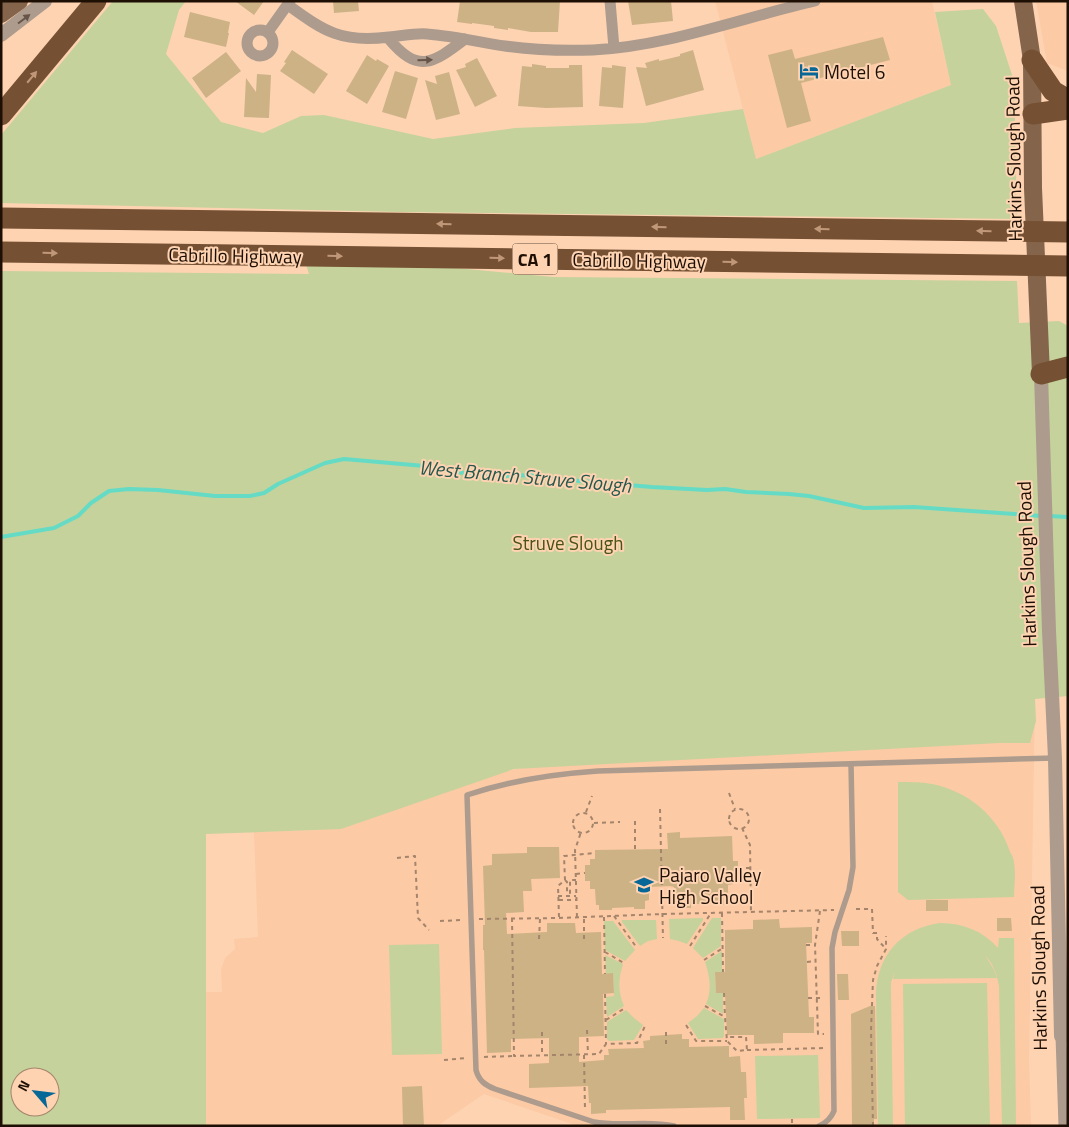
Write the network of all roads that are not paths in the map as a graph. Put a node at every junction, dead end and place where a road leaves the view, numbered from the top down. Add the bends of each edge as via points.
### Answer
1 (19, 1) edge
2 (46, 1) edge
3 (96, 1) edge
4 (610, 1) edge
5 (815, 1) edge
6 (1023, 1) edge
7 (289, 3) edge
8 (1, 14) edge
9 (268, 32) dead end
10 (1, 35) edge
11 (388, 38) junction
12 (465, 39) junction
13 (614, 48) junction
14 (1032, 60) junction
15 (1068, 100) edge
16 (1068, 109) edge
17 (1033, 114) junction
18 (1, 115) edge
19 (1, 218) edge
20 (1068, 232) edge
21 (1, 252) edge
22 (1068, 266) edge
23 (1068, 367) edge
24 (1042, 374) junction
25 (1055, 758) junction
26 (850, 764) junction
27 (1064, 1036) edge
28 (674, 1126) edge
29 (819, 1126) edge
30 (1064, 1126) edge

1 - 8 main road
10 -> 2 street
18 -> 3 highway
4 - 13 street
5 - 13 street via 664,40
6 - 14 main road, Harkins Slough Road
7 - 9 street
7 - 11 street via 315,24 338,35 360,39
11 - 12 street via 424,34
11 -> 12 street via 408,57 425,61 438,58
12 - 13 street via 538,49
14 - 15 highway via 1053,91
14 - 17 main road, Harkins Slough Road
16 - 17 highway
17 - 24 main road, Harkins Slough Road via 1033,188
20 -> 19 highway, Cabrillo Highway / CA 1
21 -> 22 highway, Cabrillo Highway / CA 1
23 - 24 highway
24 - 25 street, Harkins Slough Road
25 - 26 lane
25 - 27 street, Harkins Slough Road
26 - 28 lane via 570,773 467,795 477,1074 484,1084 598,1123
26 - 29 lane via 854,859 849,890 833,940 834,1111
27 - 30 street, Harkins Slough Road

